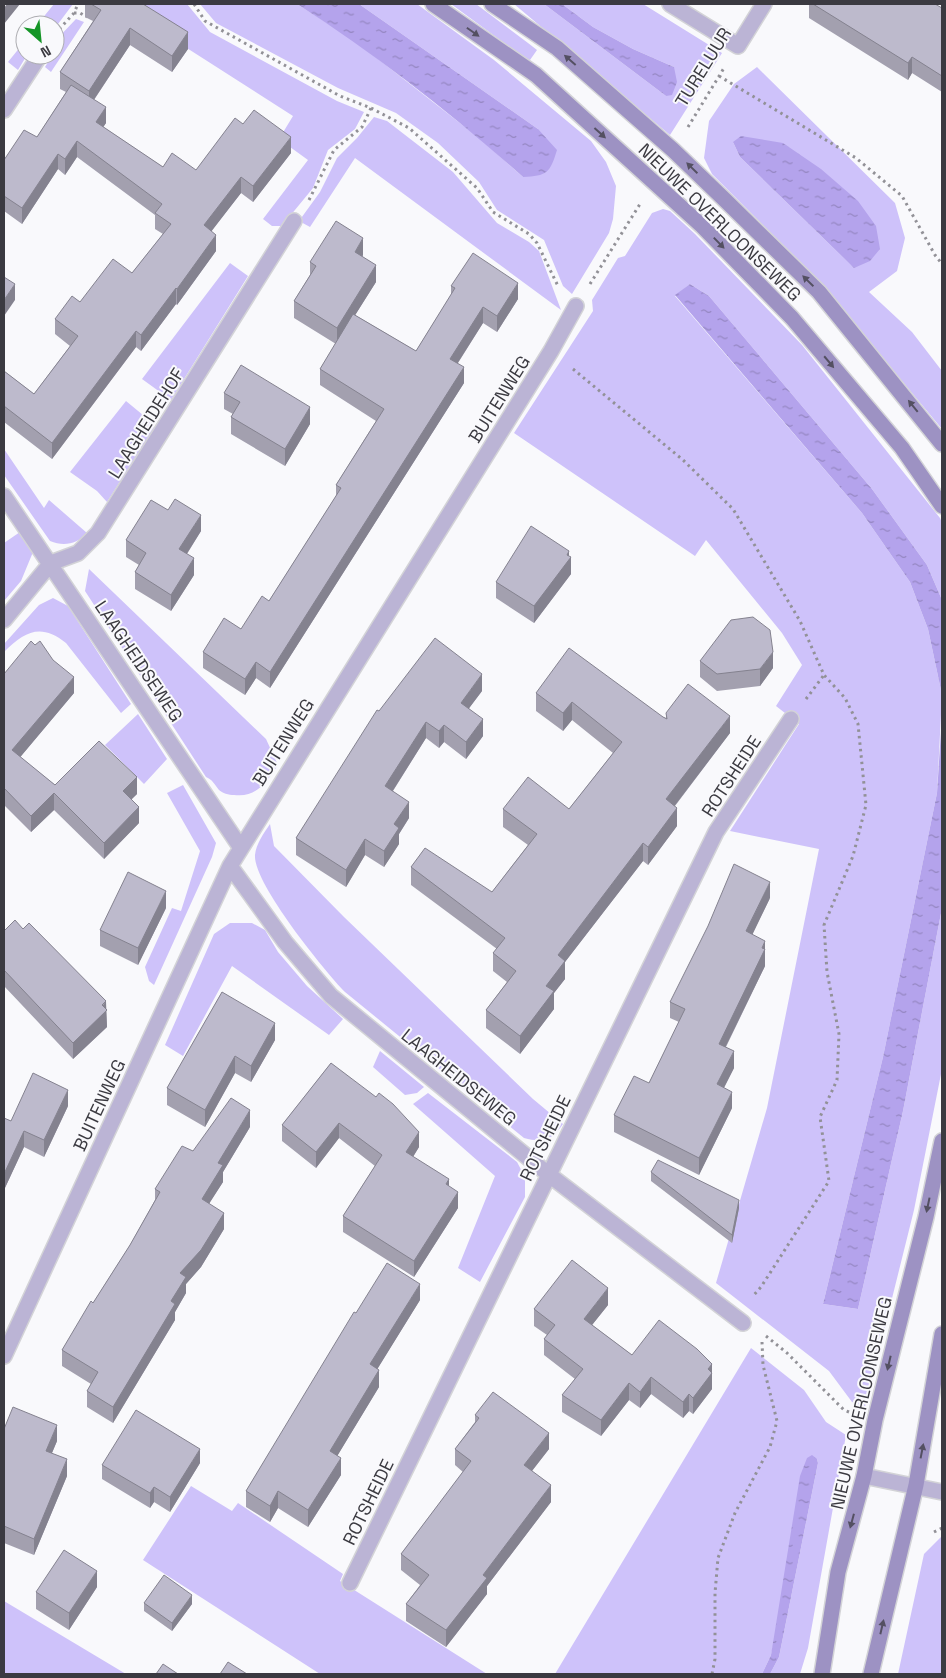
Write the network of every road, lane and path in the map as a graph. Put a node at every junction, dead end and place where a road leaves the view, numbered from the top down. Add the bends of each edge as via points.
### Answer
1 (78, 4) edge
2 (194, 4) edge
3 (433, 4) edge
4 (492, 4) edge
5 (670, 4) edge
6 (764, 4) edge
7 (74, 13) junction
8 (87, 17) dead end
9 (65, 23) edge
10 (738, 46) junction
11 (33, 65) edge
12 (719, 76) junction
13 (371, 108) junction
14 (4, 110) edge
15 (674, 150) junction
16 (654, 181) junction
17 (294, 221) joint
18 (942, 264) edge
19 (576, 306) junction
20 (551, 351) junction
21 (942, 444) edge
22 (4, 496) edge
23 (942, 506) edge
24 (51, 562) junction
25 (4, 620) edge
26 (791, 719) dead end
27 (241, 848) junction
28 (230, 866) junction
29 (942, 1141) edge
30 (548, 1174) junction
31 (743, 1323) joint
32 (942, 1334) edge
33 (4, 1356) edge
34 (875, 1420) junction
35 (864, 1476) junction
36 (916, 1485) junction
37 (942, 1492) edge
38 (350, 1583) dead end
39 (712, 1674) edge
40 (822, 1674) edge
41 (871, 1674) edge

1 - 7 path
2 - 13 path via 205,21 340,96
3 -> 16 street, NIEUWE OVERLOONSEWEG via 536,75
15 -> 4 street, NIEUWE OVERLOONSEWEG via 558,48
5 - 10 street
6 - 10 street, TURELUUR
7 - 8 path
7 - 9 path
10 - 12 path, TURELUUR
11 - 14 street
12 - 15 path, TURELUUR
12 - 18 path via 856,158 902,196
13 - 17 path via 362,127 334,150 312,197
13 - 19 path via 409,128 477,188 493,212 529,234 537,243 559,290
21 -> 15 street, NIEUWE OVERLOONSEWEG via 819,292
16 - 19 path
16 -> 23 street, NIEUWE OVERLOONSEWEG via 792,318 902,448
17 - 24 street, LAAGHEIDEHOF via 98,533 78,553
19 - 20 street, BUITENWEG
20 - 27 street, BUITENWEG
20 - 31 path via 683,460 733,509 800,621 824,675 845,698 858,724 866,805 853,856 824,925 827,972 839,1034 837,1080 820,1117 829,1181 761,1287 746,1302
22 - 24 street, LAAGHEIDSEWEG
24 - 25 street
24 - 27 street, LAAGHEIDSEWEG
26 - 30 street, ROTSHEIDE via 716,832
27 - 28 street, BUITENWEG
28 - 30 street, LAAGHEIDSEWEG via 285,942 331,996
28 - 33 street, BUITENWEG
29 -> 34 street, NIEUWE OVERLOONSEWEG
30 - 31 street, LAAGHEIDSEWEG
30 - 38 street, ROTSHEIDE
36 -> 32 street
34 - 35 street, NIEUWE OVERLOONSEWEG
34 - 39 path via 844,1410 787,1353 761,1332 764,1365 777,1421 770,1447 735,1513 718,1558
35 - 36 street
35 -> 40 street, NIEUWE OVERLOONSEWEG via 838,1572
36 - 37 street
41 -> 36 street

